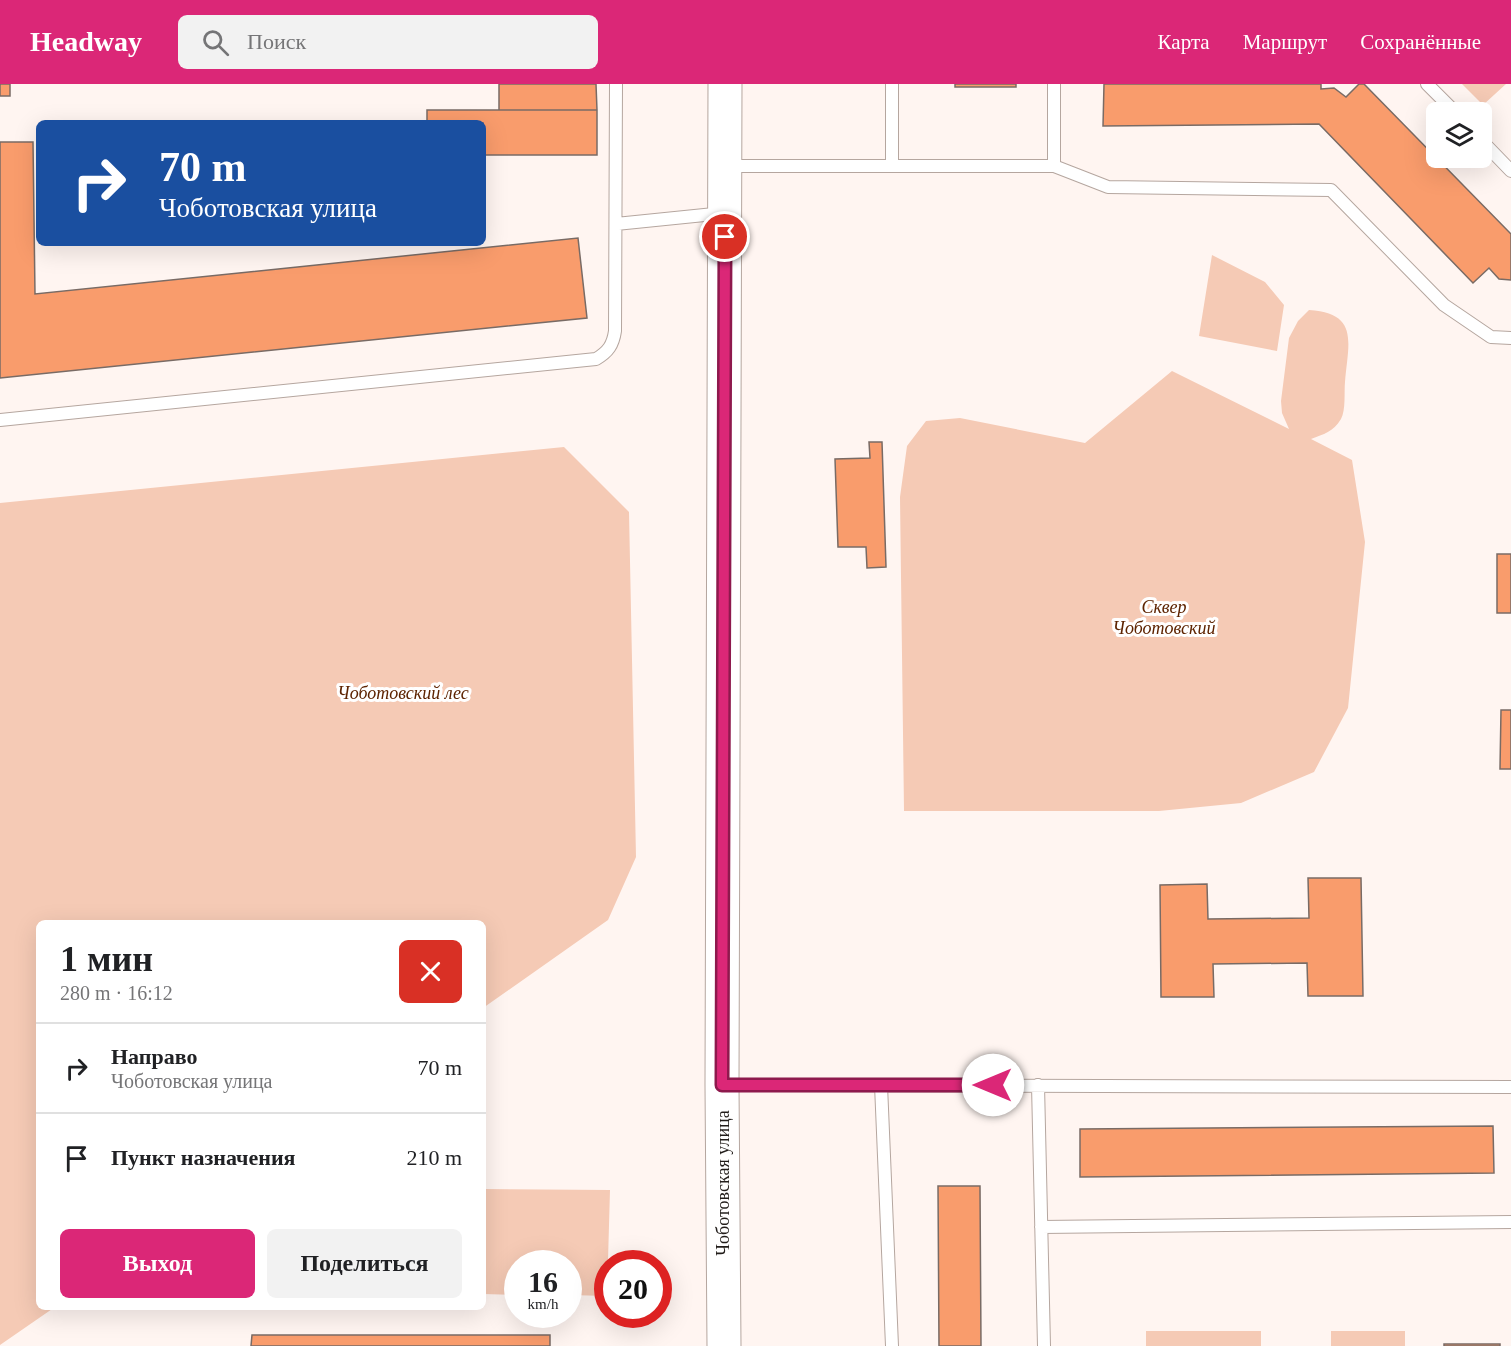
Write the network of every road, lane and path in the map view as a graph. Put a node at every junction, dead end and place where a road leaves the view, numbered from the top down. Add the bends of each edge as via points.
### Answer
1 (616, 84) edge
2 (726, 84) edge
3 (892, 84) edge
4 (1054, 84) edge
5 (1427, 84) edge
6 (1445, 102) edge
7 (1492, 151) edge
8 (726, 166) junction
9 (892, 166) junction
10 (1054, 166) junction
11 (1511, 171) edge
12 (725, 213) junction
13 (616, 224) junction
14 (1511, 338) edge
15 (0, 420) edge
16 (722, 1085) junction
17 (881, 1085) junction
18 (1038, 1085) junction
19 (1511, 1087) edge
20 (1511, 1222) edge
21 (1041, 1227) junction
22 (724, 1346) edge
23 (892, 1346) edge
24 (1044, 1346) edge

1 - 13 lane
2 - 8 main road, Чоботовская улица
3 - 9 lane
4 - 10 lane
5 - 6 lane
7 - 11 lane
8 - 9 lane
8 - 12 main road, Чоботовская улица
9 - 10 lane
10 - 14 lane via 1108,187 1331,190 1444,305 1491,337
12 - 13 lane
12 - 16 main road, Чоботовская улица
13 - 15 lane via 614,341 596,359
16 - 17 lane
16 - 22 main road, Чоботовская улица
17 - 18 lane
17 - 23 lane
18 - 19 lane
18 - 21 lane
20 - 21 lane
21 - 24 lane

